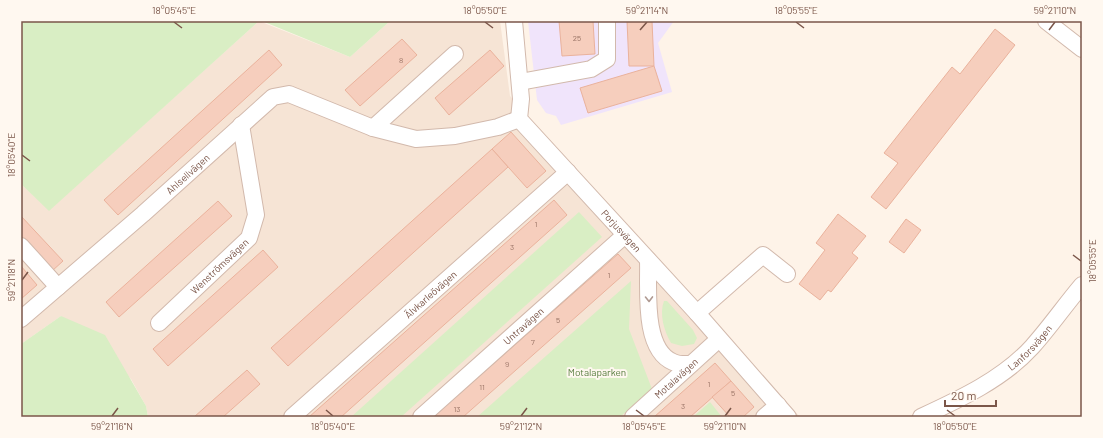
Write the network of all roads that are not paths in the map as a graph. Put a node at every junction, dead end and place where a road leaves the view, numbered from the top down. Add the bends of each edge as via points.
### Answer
1 (514, 21) edge
2 (607, 21) edge
3 (1054, 23) edge
4 (1082, 49) edge
5 (455, 54) dead end
6 (520, 82) junction
7 (519, 119) junction
8 (241, 126) junction
9 (373, 128) junction
10 (568, 172) junction
11 (625, 235) junction
12 (21, 246) edge
13 (648, 260) junction
14 (787, 274) dead end
15 (1082, 284) edge
16 (58, 287) junction
17 (697, 313) junction
18 (21, 318) edge
19 (159, 323) dead end
20 (719, 339) junction
21 (691, 364) junction
22 (778, 405) junction
23 (292, 417) edge
24 (421, 417) edge
25 (633, 417) edge
26 (764, 417) edge
27 (788, 417) edge
28 (921, 417) edge

1 - 6 street
2 - 6 street via 607,59 591,69
3 - 4 street
5 - 9 street
6 - 7 street
7 - 9 street, Ahlsellvägen via 498,127 455,136 416,139
7 - 10 street, Porjusvägen
8 - 9 street, Ahlsellvägen via 273,97 289,94
8 - 16 street, Ahlsellvägen
8 - 19 street, Wenströmsvägen via 256,215 249,238
10 - 11 street, Porjusvägen
10 - 23 street, Älvkarleövägen
11 - 13 street, Porjusvägen
11 - 24 street, Untravägen
12 - 16 street
13 - 17 street, Porjusvägen
13 -> 21 street via 650,324 657,348 672,362
14 - 17 street via 763,255
15 - 28 street, Lanforsvägen via 1032,348 1015,363 987,383
16 - 18 street, Ahlsellvägen
17 - 20 street, Porjusvägen
20 - 21 street, Motalavägen
20 - 22 street, Porjusvägen
21 - 25 street, Motalavägen
22 - 26 street
22 - 27 street, Porjusvägen

